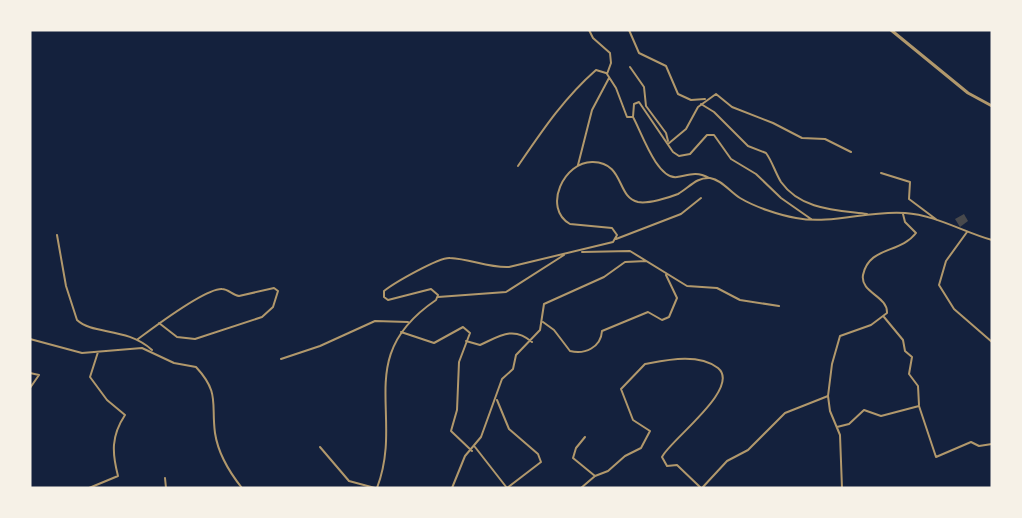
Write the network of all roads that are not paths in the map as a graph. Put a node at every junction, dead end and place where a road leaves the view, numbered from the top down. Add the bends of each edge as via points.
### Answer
1 (588, 30) edge
2 (629, 30) edge
3 (891, 30) edge
4 (630, 67) dead end
5 (607, 74) junction
6 (707, 98) junction
7 (701, 104) junction
8 (992, 106) edge
9 (633, 117) junction
10 (668, 144) junction
11 (851, 152) dead end
12 (578, 165) junction
13 (518, 166) dead end
14 (881, 173) dead end
15 (709, 178) junction
16 (701, 198) dead end
17 (903, 213) junction
18 (870, 214) junction
19 (812, 220) junction
20 (937, 220) junction
21 (967, 232) junction
22 (57, 235) dead end
23 (616, 238) junction
24 (992, 240) edge
25 (577, 252) junction
26 (564, 255) junction
27 (646, 261) junction
28 (666, 273) junction
29 (437, 298) junction
30 (779, 306) dead end
31 (884, 317) junction
32 (408, 322) junction
33 (543, 322) junction
34 (159, 323) junction
35 (401, 332) junction
36 (30, 339) edge
37 (138, 339) junction
38 (466, 342) junction
39 (532, 342) junction
40 (992, 342) edge
41 (98, 352) junction
42 (154, 352) junction
43 (281, 359) dead end
44 (30, 373) edge
45 (30, 388) edge
46 (828, 396) junction
47 (496, 398) junction
48 (919, 406) junction
49 (837, 426) junction
50 (585, 437) dead end
51 (992, 444) edge
52 (320, 447) dead end
53 (475, 447) junction
54 (472, 451) junction
55 (595, 476) junction
56 (165, 478) dead end
57 (89, 488) edge
58 (166, 488) edge
59 (242, 488) edge
60 (376, 488) edge
61 (452, 488) edge
62 (581, 488) edge
63 (701, 488) edge
64 (842, 488) edge

1 - 5 street via 610,53
2 - 6 street via 639,53 666,66 680,95 691,100
3 - 8 street via 968,93
4 - 10 street via 644,87 649,111 666,133
5 - 9 street via 626,116
5 - 12 street via 608,82 592,111
5 - 13 street via 596,70 574,89
6 - 7 street
6 - 11 street via 720,95 732,107 753,117 805,139 825,139
7 - 10 street via 686,129
7 - 18 street via 748,146 767,154 782,182 800,200 819,207
9 - 10 street via 634,104 639,102
9 - 15 street via 664,173 674,177 694,173
10 - 19 street via 676,155 686,156 713,134 731,159 756,174
12 - 15 street via 592,162 608,166 619,176 627,195 639,202 675,195 698,180
12 - 23 street via 560,186 561,216 572,225 612,228
14 - 20 street via 910,182 909,199
15 - 19 street via 741,199 787,216
16 - 23 street via 681,214
17 - 18 street
17 - 20 street
17 - 31 street via 905,222 916,232 898,248 871,257 862,279 885,305
18 - 19 street
20 - 21 street
21 - 24 street
21 - 40 street via 946,261 939,285 954,309
22 - 37 street via 76,320
23 - 25 street via 611,243
25 - 26 street
25 - 27 street via 627,250
26 - 29 street via 506,292
26 - 29 street via 496,268 444,258 386,288 383,294 387,300 396,300 432,289
27 - 28 street
27 - 33 street via 625,262 604,277 545,303
28 - 30 street via 687,286 717,288 740,300
28 - 33 street via 677,298 666,320 648,312 622,320 602,331 596,345 579,352 568,350
29 - 32 street
31 - 46 street via 839,338
31 - 48 street via 912,357 909,374 918,386
32 - 35 street
32 - 43 street via 375,321
33 - 39 street
34 - 34 street via 218,289 239,296 274,288 278,291 273,307 262,317 195,339 177,337
34 - 37 street
35 - 38 street via 434,343 463,327 470,333
35 - 60 street via 390,354 384,384 387,446
36 - 41 street via 70,351
37 - 42 street
38 - 39 street via 480,345 494,336 511,333
38 - 54 street via 459,362 457,410 451,431
39 - 47 street via 515,357 513,369 502,379
41 - 42 street via 138,348
41 - 57 street via 90,377 124,415 112,449 118,476
42 - 59 street via 174,363 196,367 206,379 214,400 218,444
44 - 45 street via 39,375
46 - 49 street
46 - 63 street via 784,413 748,450 727,461
47 - 53 street
47 - 53 street via 509,429 538,454 541,462 507,488
48 - 49 street via 881,416 864,410 849,424
48 - 51 street via 936,457 970,442 978,446
49 - 64 street
50 - 55 street via 573,458
52 - 60 street via 349,481
53 - 54 street
54 - 61 street via 465,456
55 - 62 street
55 - 63 street via 641,448 650,431 633,420 621,389 645,364 692,359 719,369 722,383 697,421 662,457 667,466 677,465
56 - 58 street

